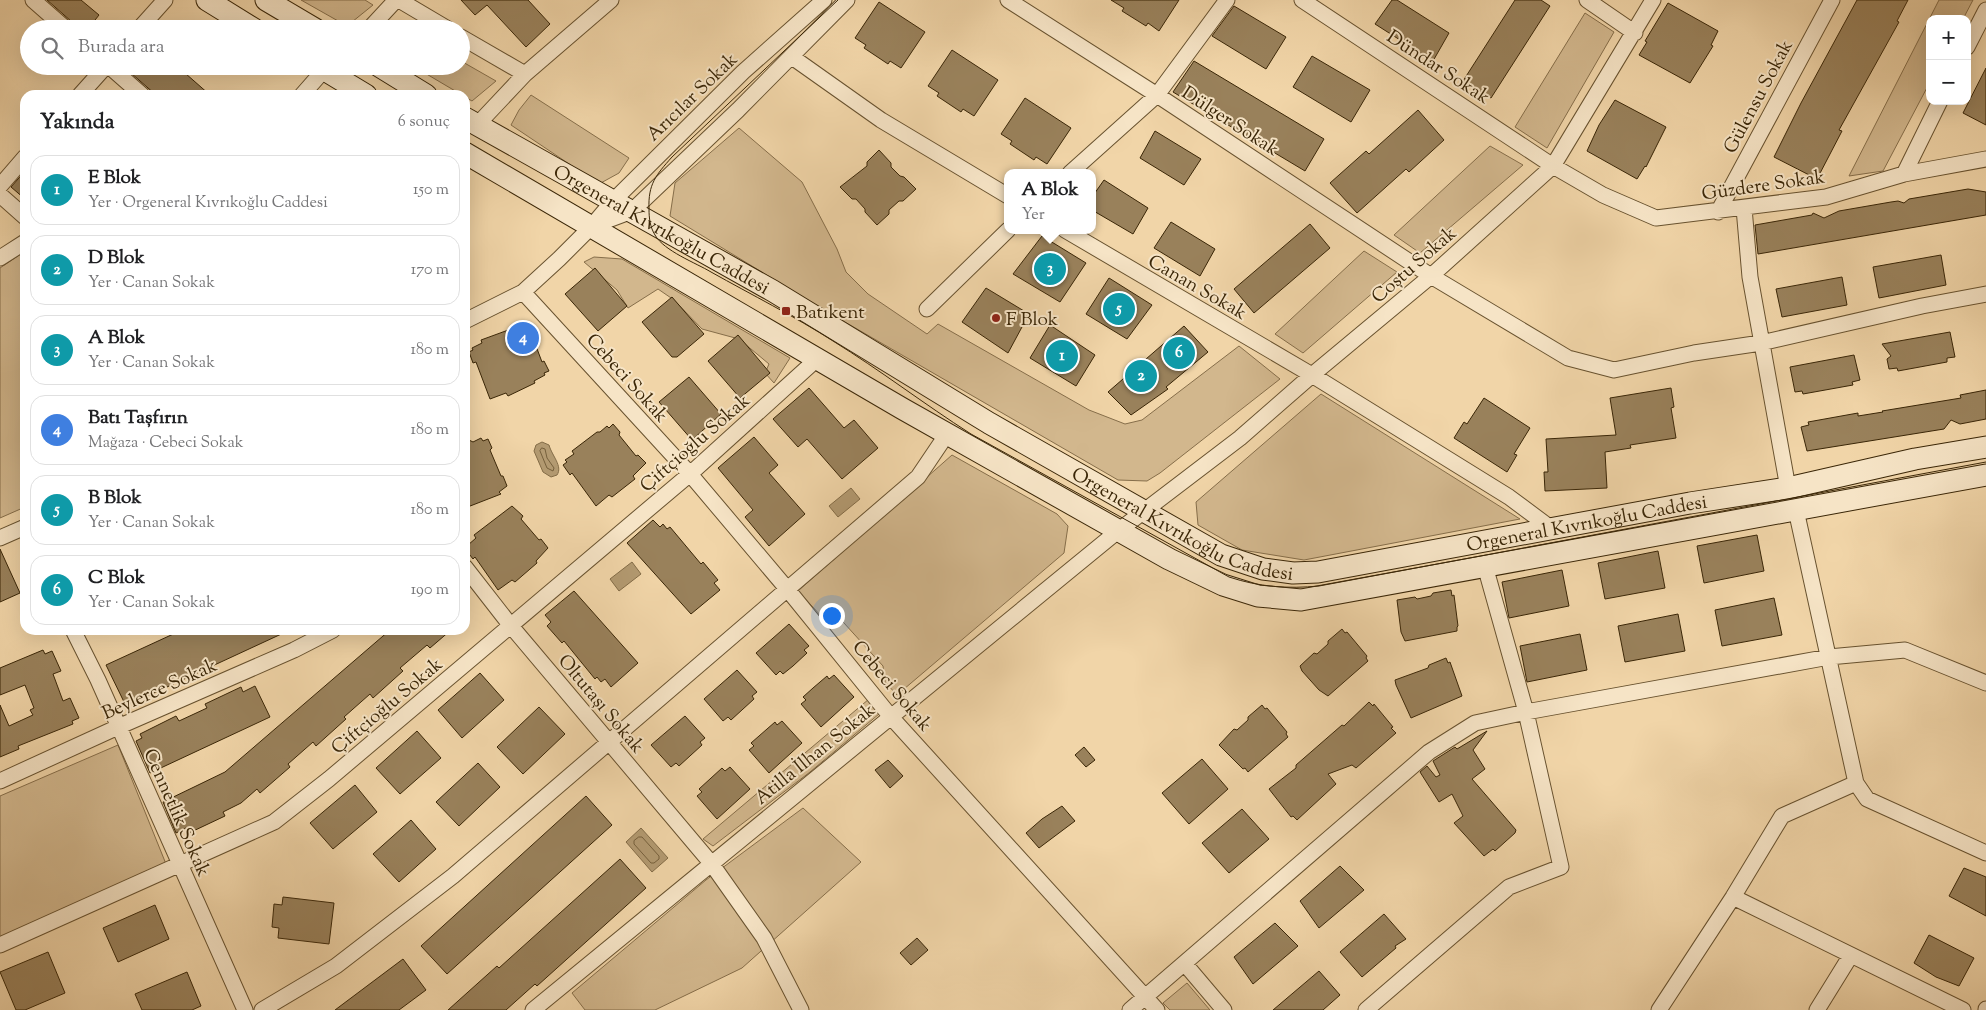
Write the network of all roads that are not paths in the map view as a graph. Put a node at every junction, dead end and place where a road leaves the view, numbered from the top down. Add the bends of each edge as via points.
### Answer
1 (33, 0) edge
2 (165, 0) edge
3 (207, 0) edge
4 (266, 0) edge
5 (398, 0) edge
6 (611, 0) edge
7 (824, 0) edge
8 (847, 0) edge
9 (1008, 0) edge
10 (1227, 0) edge
11 (1302, 0) edge
12 (1587, 0) edge
13 (1653, 0) edge
14 (1832, 0) edge
15 (1986, 10) edge
16 (56, 20) edge
17 (147, 20) edge
18 (239, 20) edge
19 (300, 20) edge
20 (378, 20) edge
21 (432, 20) edge
22 (1635, 33) junction
23 (1971, 39) edge
24 (470, 41) edge
25 (792, 56) junction
26 (525, 74) junction
27 (99, 75) edge
28 (119, 75) edge
29 (316, 75) edge
30 (333, 75) edge
31 (394, 75) edge
32 (85, 90) edge
33 (136, 90) edge
34 (306, 90) edge
35 (358, 90) edge
36 (418, 90) edge
37 (1157, 95) junction
38 (1938, 105) edge
39 (471, 122) edge
40 (470, 156) edge
41 (1986, 159) edge
42 (20, 163) edge
43 (1554, 166) junction
44 (1074, 169) edge
45 (1904, 174) junction
46 (0, 186) edge
47 (1004, 194) edge
48 (0, 195) edge
49 (612, 200) junction
50 (1744, 208) junction
51 (632, 211) junction
52 (1718, 212) junction
53 (20, 213) edge
54 (591, 227) junction
55 (1004, 234) edge
56 (1072, 234) edge
57 (20, 245) edge
58 (0, 258) edge
59 (1431, 276) junction
60 (523, 292) junction
61 (1986, 294) edge
62 (927, 309) dead end
63 (470, 319) edge
64 (1760, 343) junction
65 (817, 359) junction
66 (1312, 375) junction
67 (947, 434) junction
68 (1986, 447) edge
69 (690, 474) junction
70 (1986, 475) edge
71 (1788, 488) junction
72 (1796, 510) junction
73 (1146, 511) junction
74 (1552, 529) junction
75 (20, 531) edge
76 (1118, 531) junction
77 (0, 538) edge
78 (1485, 566) junction
79 (470, 573) edge
80 (788, 590) junction
81 (511, 626) junction
82 (75, 635) edge
83 (323, 635) edge
84 (1829, 657) junction
85 (1986, 683) edge
86 (1526, 712) junction
87 (891, 717) junction
88 (118, 726) junction
89 (608, 742) junction
90 (0, 781) edge
91 (1856, 783) junction
92 (1986, 852) edge
93 (711, 863) junction
94 (179, 864) junction
95 (1733, 897) junction
96 (0, 946) edge
97 (1852, 955) junction
98 (1185, 964) junction
99 (1146, 996) junction
100 (245, 1010) edge
101 (262, 1010) edge
102 (533, 1010) edge
103 (801, 1010) edge
104 (1130, 1010) edge
105 (1157, 1010) edge
106 (1224, 1010) edge
107 (1366, 1010) edge
108 (1659, 1010) edge
109 (1817, 1010) edge
110 (1963, 1010) edge

1 - 16 street
2 - 17 street
3 - 18 main road
4 - 19 main road
5 - 20 street
5 - 21 street
6 - 26 street
7 - 49 street, Arıcılar Sokak via 743,72
8 - 25 street
9 - 37 street, Dülger Sokak
10 - 37 street
11 - 43 street, Dündar Sokak
12 - 22 street
13 - 22 street, Coştu Sokak
14 - 52 street, Gülensu Sokak
15 - 23 street
22 - 43 street, Coştu Sokak
24 - 26 street
25 - 47 street via 881,120
25 - 51 street
26 - 39 street
27 - 32 street
28 - 33 street
29 - 34 street
30 - 35 main road
31 - 36 main road
37 - 44 street
37 - 59 street, Dülger Sokak
38 - 45 street
39 - 49 main road, Orgeneral Kıvrıkoğlu Caddesi
40 - 54 main road
41 - 45 street, Güzdere Sokak
42 - 46 street
43 - 52 street, Güzdere Sokak via 1603,195 1656,218
43 - 59 street, Coştu Sokak
45 - 50 street, Güzdere Sokak via 1826,197
48 - 53 street
49 - 51 main road, Orgeneral Kıvrıkoğlu Caddesi
49 - 54 street, Arıcılar Sokak
50 - 52 street, Güzdere Sokak
50 - 64 street
51 - 54 street
51 - 73 main road, Orgeneral Kıvrıkoğlu Caddesi via 773,291 989,423
54 - 60 street
54 - 65 main road
55 - 62 street
56 - 66 street, Canan Sokak
57 - 58 street
59 - 64 street, Dülger Sokak via 1568,358 1614,370
59 - 66 street, Coştu Sokak
60 - 63 street
60 - 69 street, Cebeci Sokak
61 - 64 street, Dülger Sokak
64 - 71 street
65 - 67 main road
65 - 69 street, Çiftçioğlu Sokak
66 - 73 street, Coştu Sokak via 1240,438
66 - 74 street, Canan Sokak via 1510,497
67 - 76 main road
67 - 80 street via 918,477
68 - 71 main road, Orgeneral Kıvrıkoğlu Caddesi via 1915,459
69 - 80 street, Cebeci Sokak
69 - 81 street, Çiftçioğlu Sokak
70 - 72 main road
71 - 74 main road, Orgeneral Kıvrıkoğlu Caddesi
72 - 78 main road
72 - 84 street
73 - 74 main road, Orgeneral Kıvrıkoğlu Caddesi via 1221,555 1263,569 1294,573 1318,572
73 - 76 street, Atilla İlhan Sokak
75 - 77 street
76 - 78 main road via 1223,585 1258,596 1301,600
76 - 87 street, Atilla İlhan Sokak
78 - 86 street
79 - 81 street, Oltutaşı Sokak
80 - 87 street, Cebeci Sokak
80 - 89 street
81 - 89 street, Oltutaşı Sokak
81 - 94 street, Çiftçioğlu Sokak via 274,822
82 - 88 street, Cennetlik Sokak
83 - 88 street, Beylerce Sokak
84 - 85 street via 1905,650
84 - 86 street
84 - 91 street
86 - 98 street via 1475,723 1429,752
86 - 107 street via 1561,868 1509,887
87 - 93 street, Atilla İlhan Sokak
87 - 99 street, Cebeci Sokak
88 - 90 street, Beylerce Sokak
88 - 94 street, Cennetlik Sokak
89 - 93 street, Oltutaşı Sokak
89 - 101 street via 453,876 336,966
91 - 92 street via 1867,799
91 - 95 street via 1782,816
93 - 102 street, Atilla İlhan Sokak
93 - 103 street, Oltutaşı Sokak via 764,938
94 - 96 street, Çiftçioğlu Sokak
94 - 100 street, Cennetlik Sokak
95 - 97 street
95 - 108 street
97 - 109 street
97 - 110 street
98 - 99 street
98 - 106 street
99 - 104 street
99 - 105 street, Cebeci Sokak

